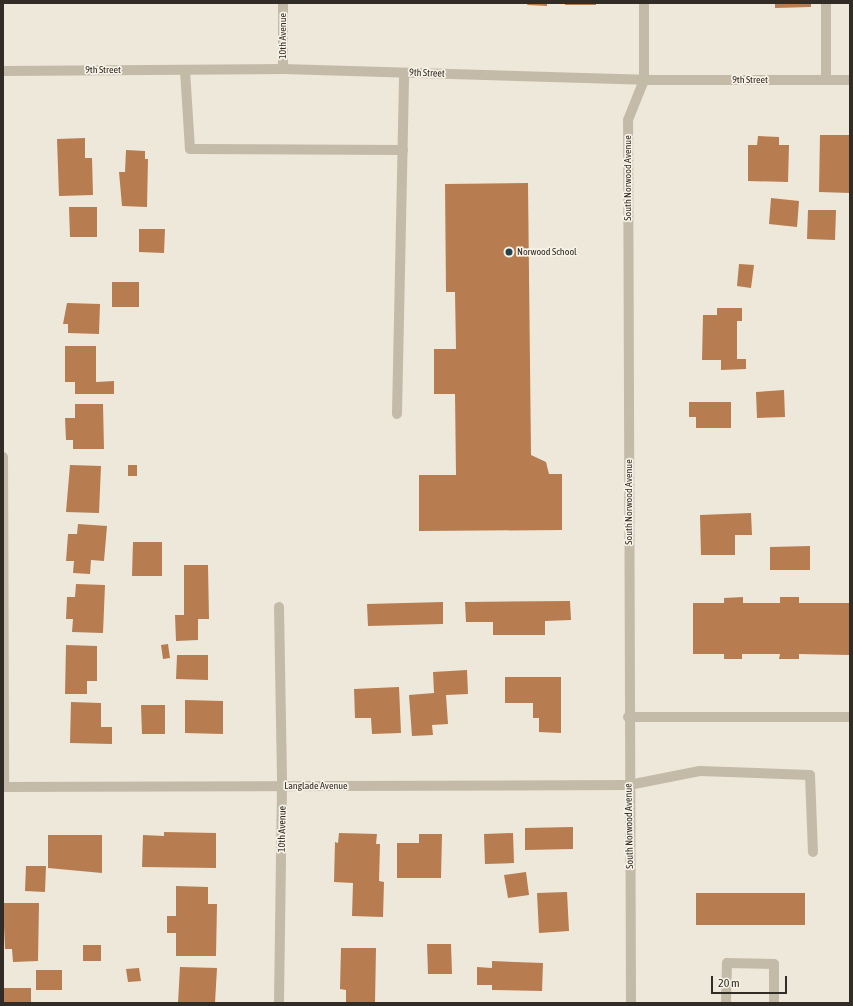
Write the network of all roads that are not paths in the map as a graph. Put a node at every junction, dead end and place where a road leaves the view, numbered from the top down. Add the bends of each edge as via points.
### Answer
1 (283, 3) edge
2 (644, 3) edge
3 (826, 3) edge
4 (283, 69) junction
5 (185, 70) junction
6 (3, 71) edge
7 (404, 73) junction
8 (644, 80) junction
9 (826, 80) junction
10 (850, 80) edge
11 (403, 150) junction
12 (398, 414) dead end
13 (3, 457) edge
14 (279, 607) dead end
15 (628, 717) junction
16 (850, 717) edge
17 (629, 785) junction
18 (282, 786) junction
19 (4, 787) edge
20 (813, 852) dead end
21 (280, 1003) edge
22 (631, 1003) edge
23 (726, 1003) edge
24 (774, 1003) edge

1 - 4 street, 10th Avenue
2 - 8 street, South Norwood Avenue
3 - 9 street
4 - 5 street, 9th Street
4 - 7 street, 9th Street
5 - 6 street, 9th Street
5 - 11 street via 190,149
7 - 8 street, 9th Street
7 - 11 street
8 - 9 street, 9th Street
8 - 15 street, South Norwood Avenue via 628,120
9 - 10 street, 9th Street
11 - 12 street
13 - 19 street
14 - 18 street, 10th Avenue
15 - 16 street
15 - 17 street, South Norwood Avenue
17 - 18 street, Langlade Avenue
17 - 20 street, Langlade Avenue via 700,771 810,775
17 - 22 street, South Norwood Avenue
18 - 19 street, Langlade Avenue
18 - 21 street, 10th Avenue
23 - 24 street via 727,963 774,964

